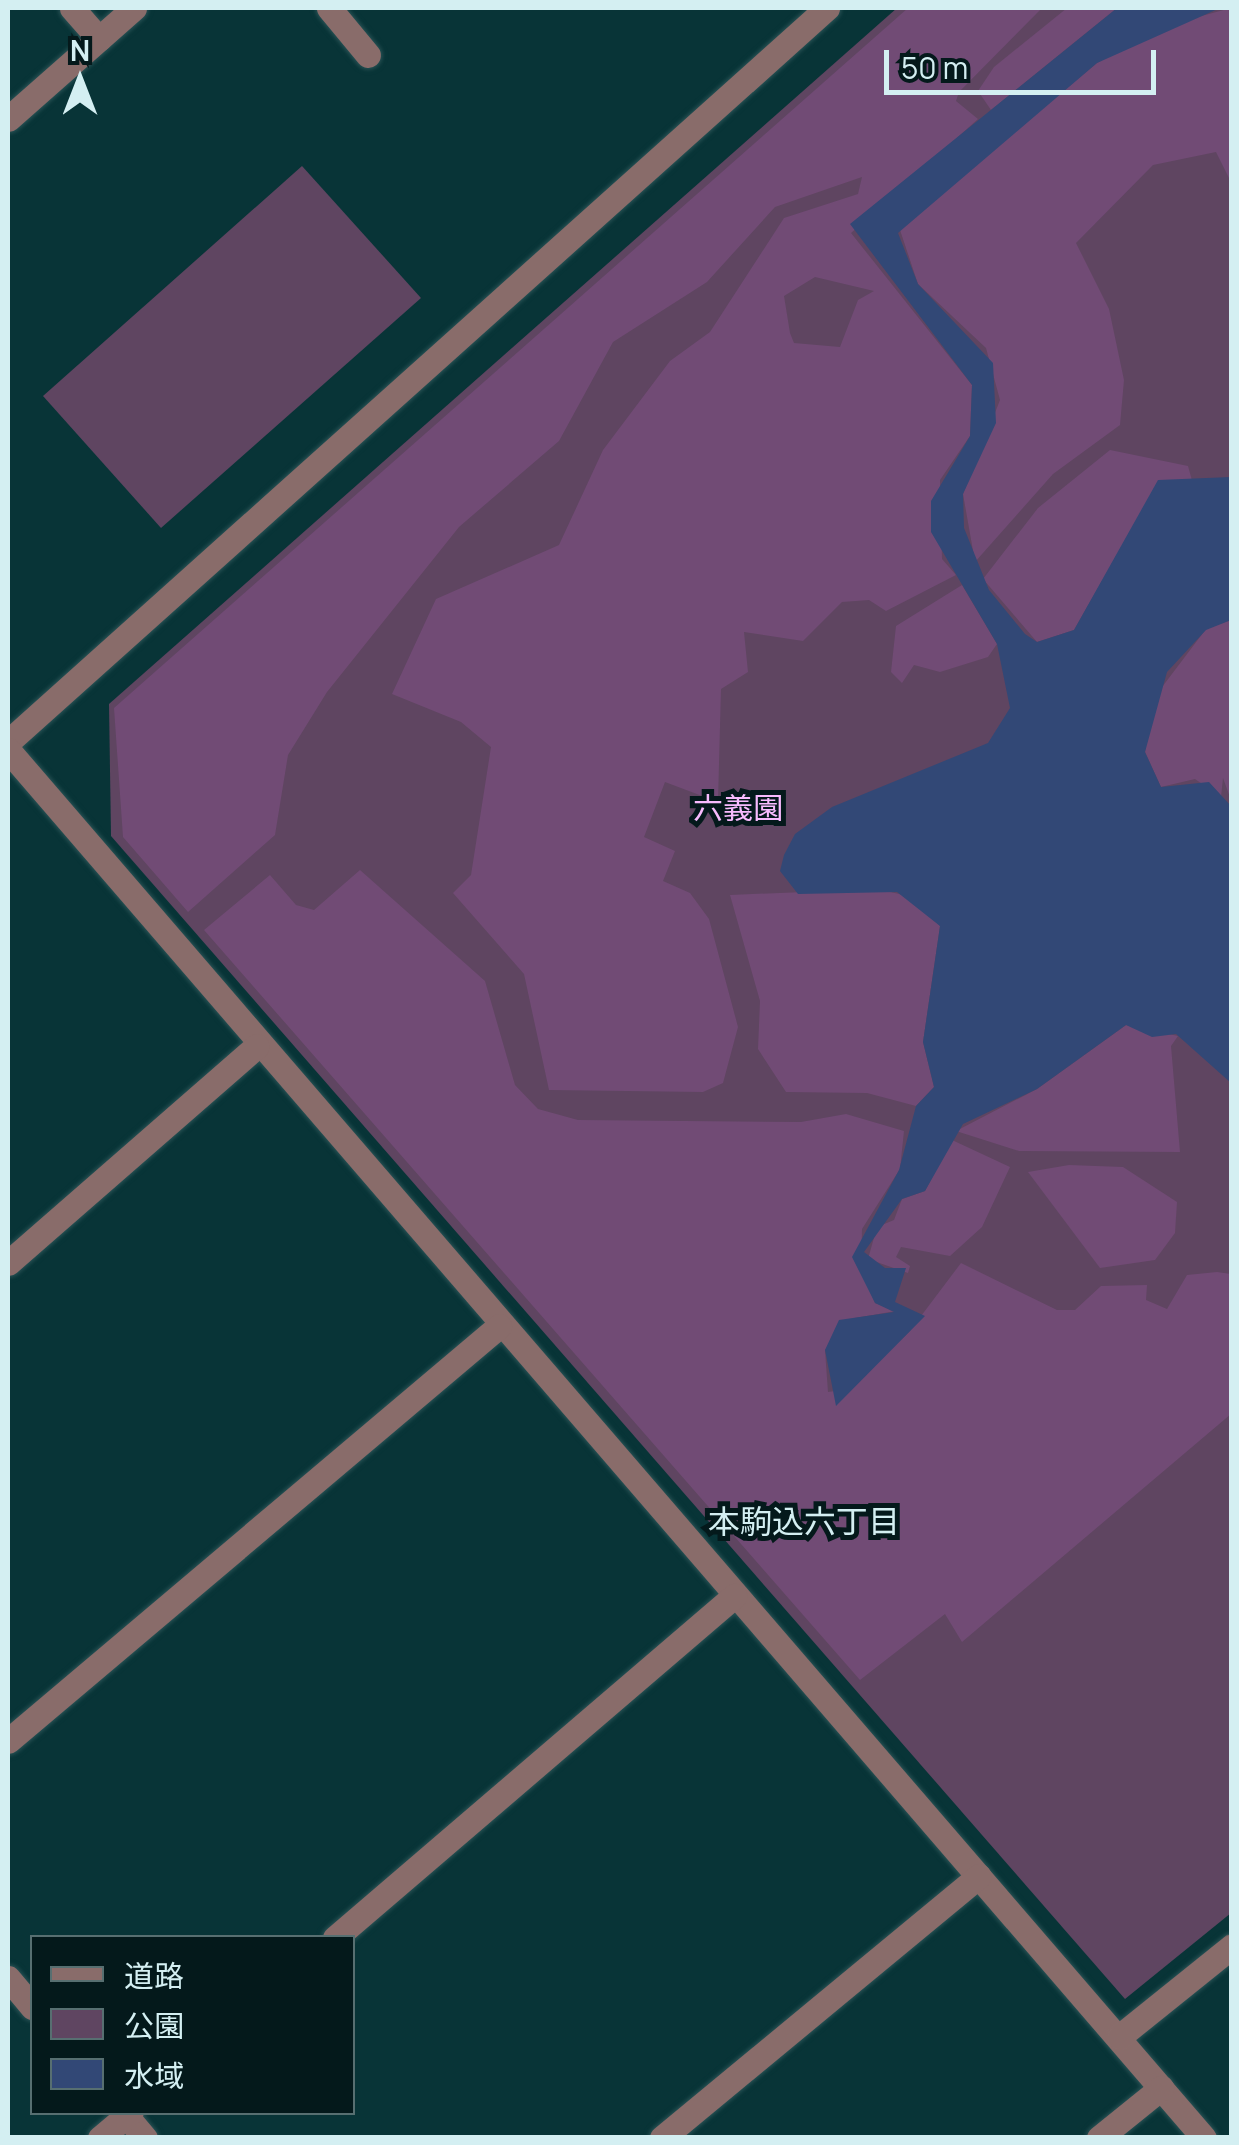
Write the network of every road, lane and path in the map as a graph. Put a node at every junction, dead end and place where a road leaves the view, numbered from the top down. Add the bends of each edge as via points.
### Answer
1 (72, 8) edge
2 (134, 8) edge
3 (328, 8) edge
4 (826, 8) edge
5 (99, 39) junction
6 (368, 55) dead end
7 (8, 120) edge
8 (8, 742) edge
9 (8, 750) edge
10 (257, 1046) junction
11 (8, 1263) edge
12 (499, 1326) junction
13 (734, 1596) junction
14 (8, 1742) edge
15 (979, 1876) junction
16 (338, 1935) edge
17 (1232, 1946) edge
18 (8, 1978) edge
19 (30, 2005) edge
20 (1119, 2037) junction
21 (1161, 2088) junction
22 (126, 2115) edge
23 (128, 2115) edge
24 (100, 2138) edge
25 (145, 2138) edge
26 (662, 2138) edge
27 (1099, 2138) edge
28 (1204, 2138) edge

1 - 5 street
2 - 5 street
3 - 6 street
4 - 8 street
5 - 7 street
9 - 10 street
10 - 11 street
10 - 12 street
12 - 13 street
12 - 14 street
13 - 15 street
13 - 16 street
15 - 20 street
15 - 26 street
17 - 20 street
18 - 19 street
20 - 21 street
21 - 27 street
21 - 28 street
22 - 24 street
23 - 25 street

